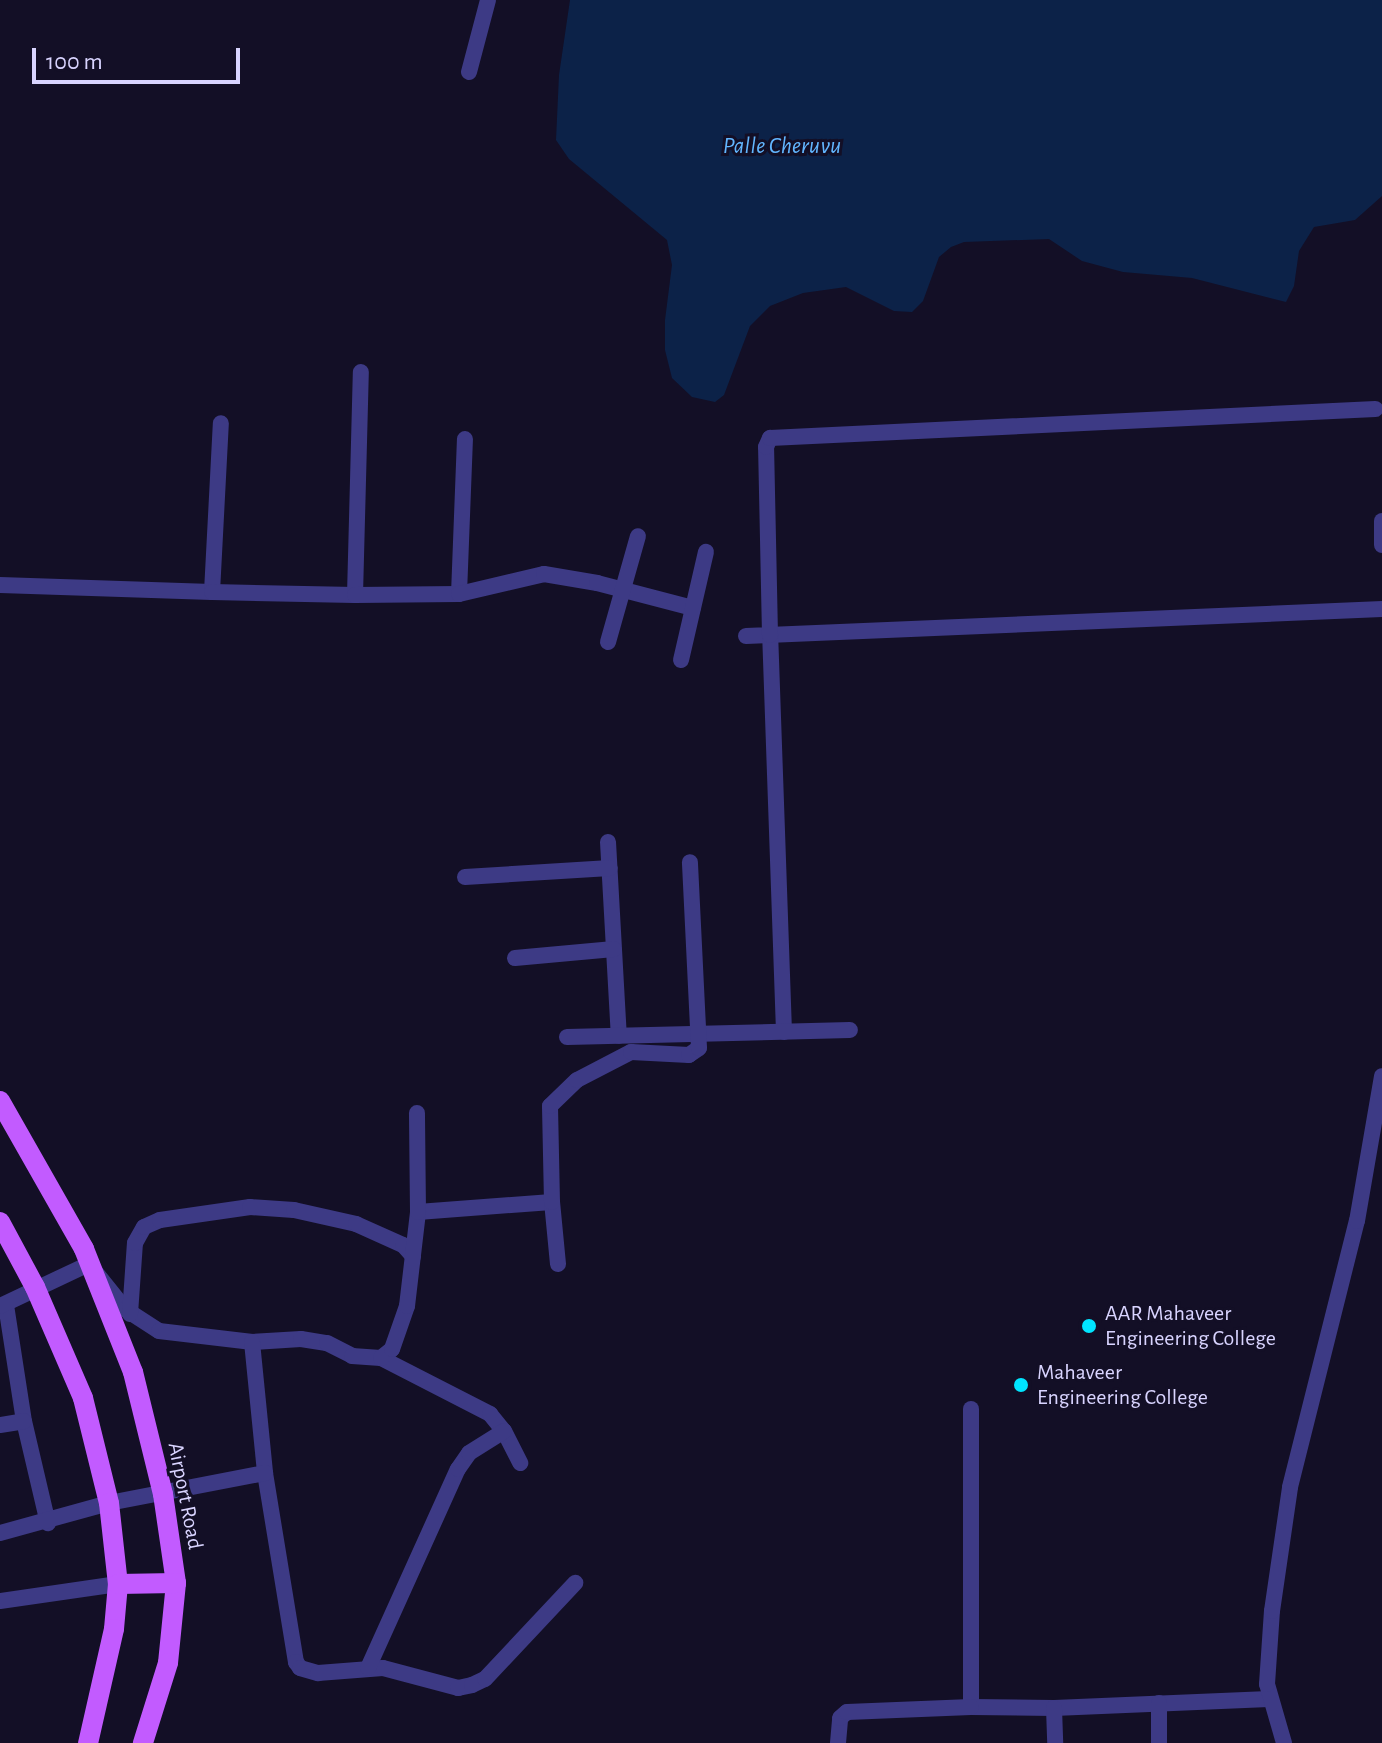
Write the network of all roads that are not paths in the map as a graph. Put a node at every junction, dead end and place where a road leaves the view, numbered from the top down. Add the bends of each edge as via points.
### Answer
1 (488, 0) edge
2 (469, 72) dead end
3 (361, 372) dead end
4 (1375, 409) dead end
5 (221, 423) dead end
6 (465, 439) dead end
7 (1382, 521) edge
8 (638, 536) dead end
9 (1382, 545) edge
10 (706, 552) dead end
11 (0, 585) edge
12 (624, 590) junction
13 (212, 592) junction
14 (459, 594) junction
15 (355, 595) junction
16 (693, 608) junction
17 (1382, 609) edge
18 (770, 635) junction
19 (746, 636) dead end
20 (608, 642) dead end
21 (681, 660) dead end
22 (608, 842) dead end
23 (690, 862) dead end
24 (610, 868) junction
25 (465, 877) dead end
26 (614, 949) junction
27 (515, 958) dead end
28 (850, 1030) dead end
29 (784, 1032) junction
30 (698, 1034) junction
31 (619, 1036) junction
32 (567, 1037) dead end
33 (1382, 1076) edge
34 (0, 1101) edge
35 (417, 1113) dead end
36 (552, 1202) junction
37 (418, 1212) junction
38 (0, 1222) edge
39 (413, 1256) junction
40 (89, 1264) junction
41 (558, 1264) dead end
42 (35, 1287) junction
43 (3, 1306) edge
44 (130, 1314) junction
45 (252, 1342) junction
46 (381, 1358) junction
47 (971, 1409) dead end
48 (24, 1421) junction
49 (0, 1425) edge
50 (504, 1431) junction
51 (520, 1463) dead end
52 (265, 1473) junction
53 (163, 1494) junction
54 (109, 1503) junction
55 (48, 1523) junction
56 (0, 1533) edge
57 (176, 1583) junction
58 (575, 1583) dead end
59 (118, 1584) junction
60 (0, 1601) edge
61 (368, 1668) junction
62 (1269, 1699) junction
63 (1159, 1703) junction
64 (971, 1707) junction
65 (1054, 1708) junction
66 (88, 1743) edge
67 (143, 1743) edge
68 (838, 1743) edge
69 (1055, 1743) edge
70 (1159, 1743) edge
71 (1284, 1743) edge

1 - 2 street
3 - 15 street
4 - 18 street via 774,436 766,447
5 - 13 street
6 - 14 street
7 - 9 street
8 - 12 street
10 - 16 street
11 - 13 street
12 - 14 street via 544,574
12 - 16 street
12 - 20 street
13 - 15 street
14 - 15 street
16 - 21 street
17 - 18 street
18 - 19 street
18 - 29 street
22 - 24 street
23 - 30 street
24 - 25 street
24 - 26 street
26 - 27 street
26 - 31 street
28 - 29 street
29 - 30 street
30 - 31 street
30 - 36 street via 694,1054 631,1052 560,1093 548,1120
31 - 32 street
33 - 62 street via 1357,1221 1290,1487 1272,1611
34 - 40 main road, Airport Road
35 - 37 street
36 - 37 street
36 - 41 street
37 - 39 street
38 - 42 main road
39 - 44 street via 403,1245 356,1224 294,1210 250,1207 160,1220 144,1227 135,1243
39 - 46 street via 407,1306 392,1349
40 - 42 street
40 - 44 street
40 - 53 main road, Airport Road via 133,1372
42 - 43 street
42 - 54 main road via 83,1398
43 - 48 street
44 - 45 street via 159,1331
45 - 46 street via 301,1339 327,1343 352,1356
45 - 52 street
46 - 50 street via 490,1414
47 - 64 street
48 - 49 street
48 - 55 street
50 - 51 street
50 - 61 street via 469,1453 458,1469
52 - 53 street
52 - 61 street via 296,1662 318,1673
53 - 54 street
53 - 57 main road, Airport Road
54 - 55 street
54 - 59 main road
55 - 56 street
57 - 59 main road
57 - 67 main road, Airport Road via 168,1663
58 - 61 street via 485,1679 472,1685 458,1688
59 - 60 street
59 - 66 main road via 114,1629
62 - 63 street
62 - 71 street
63 - 65 street
63 - 70 street
64 - 65 street
64 - 68 street via 847,1712 840,1718
65 - 69 street

